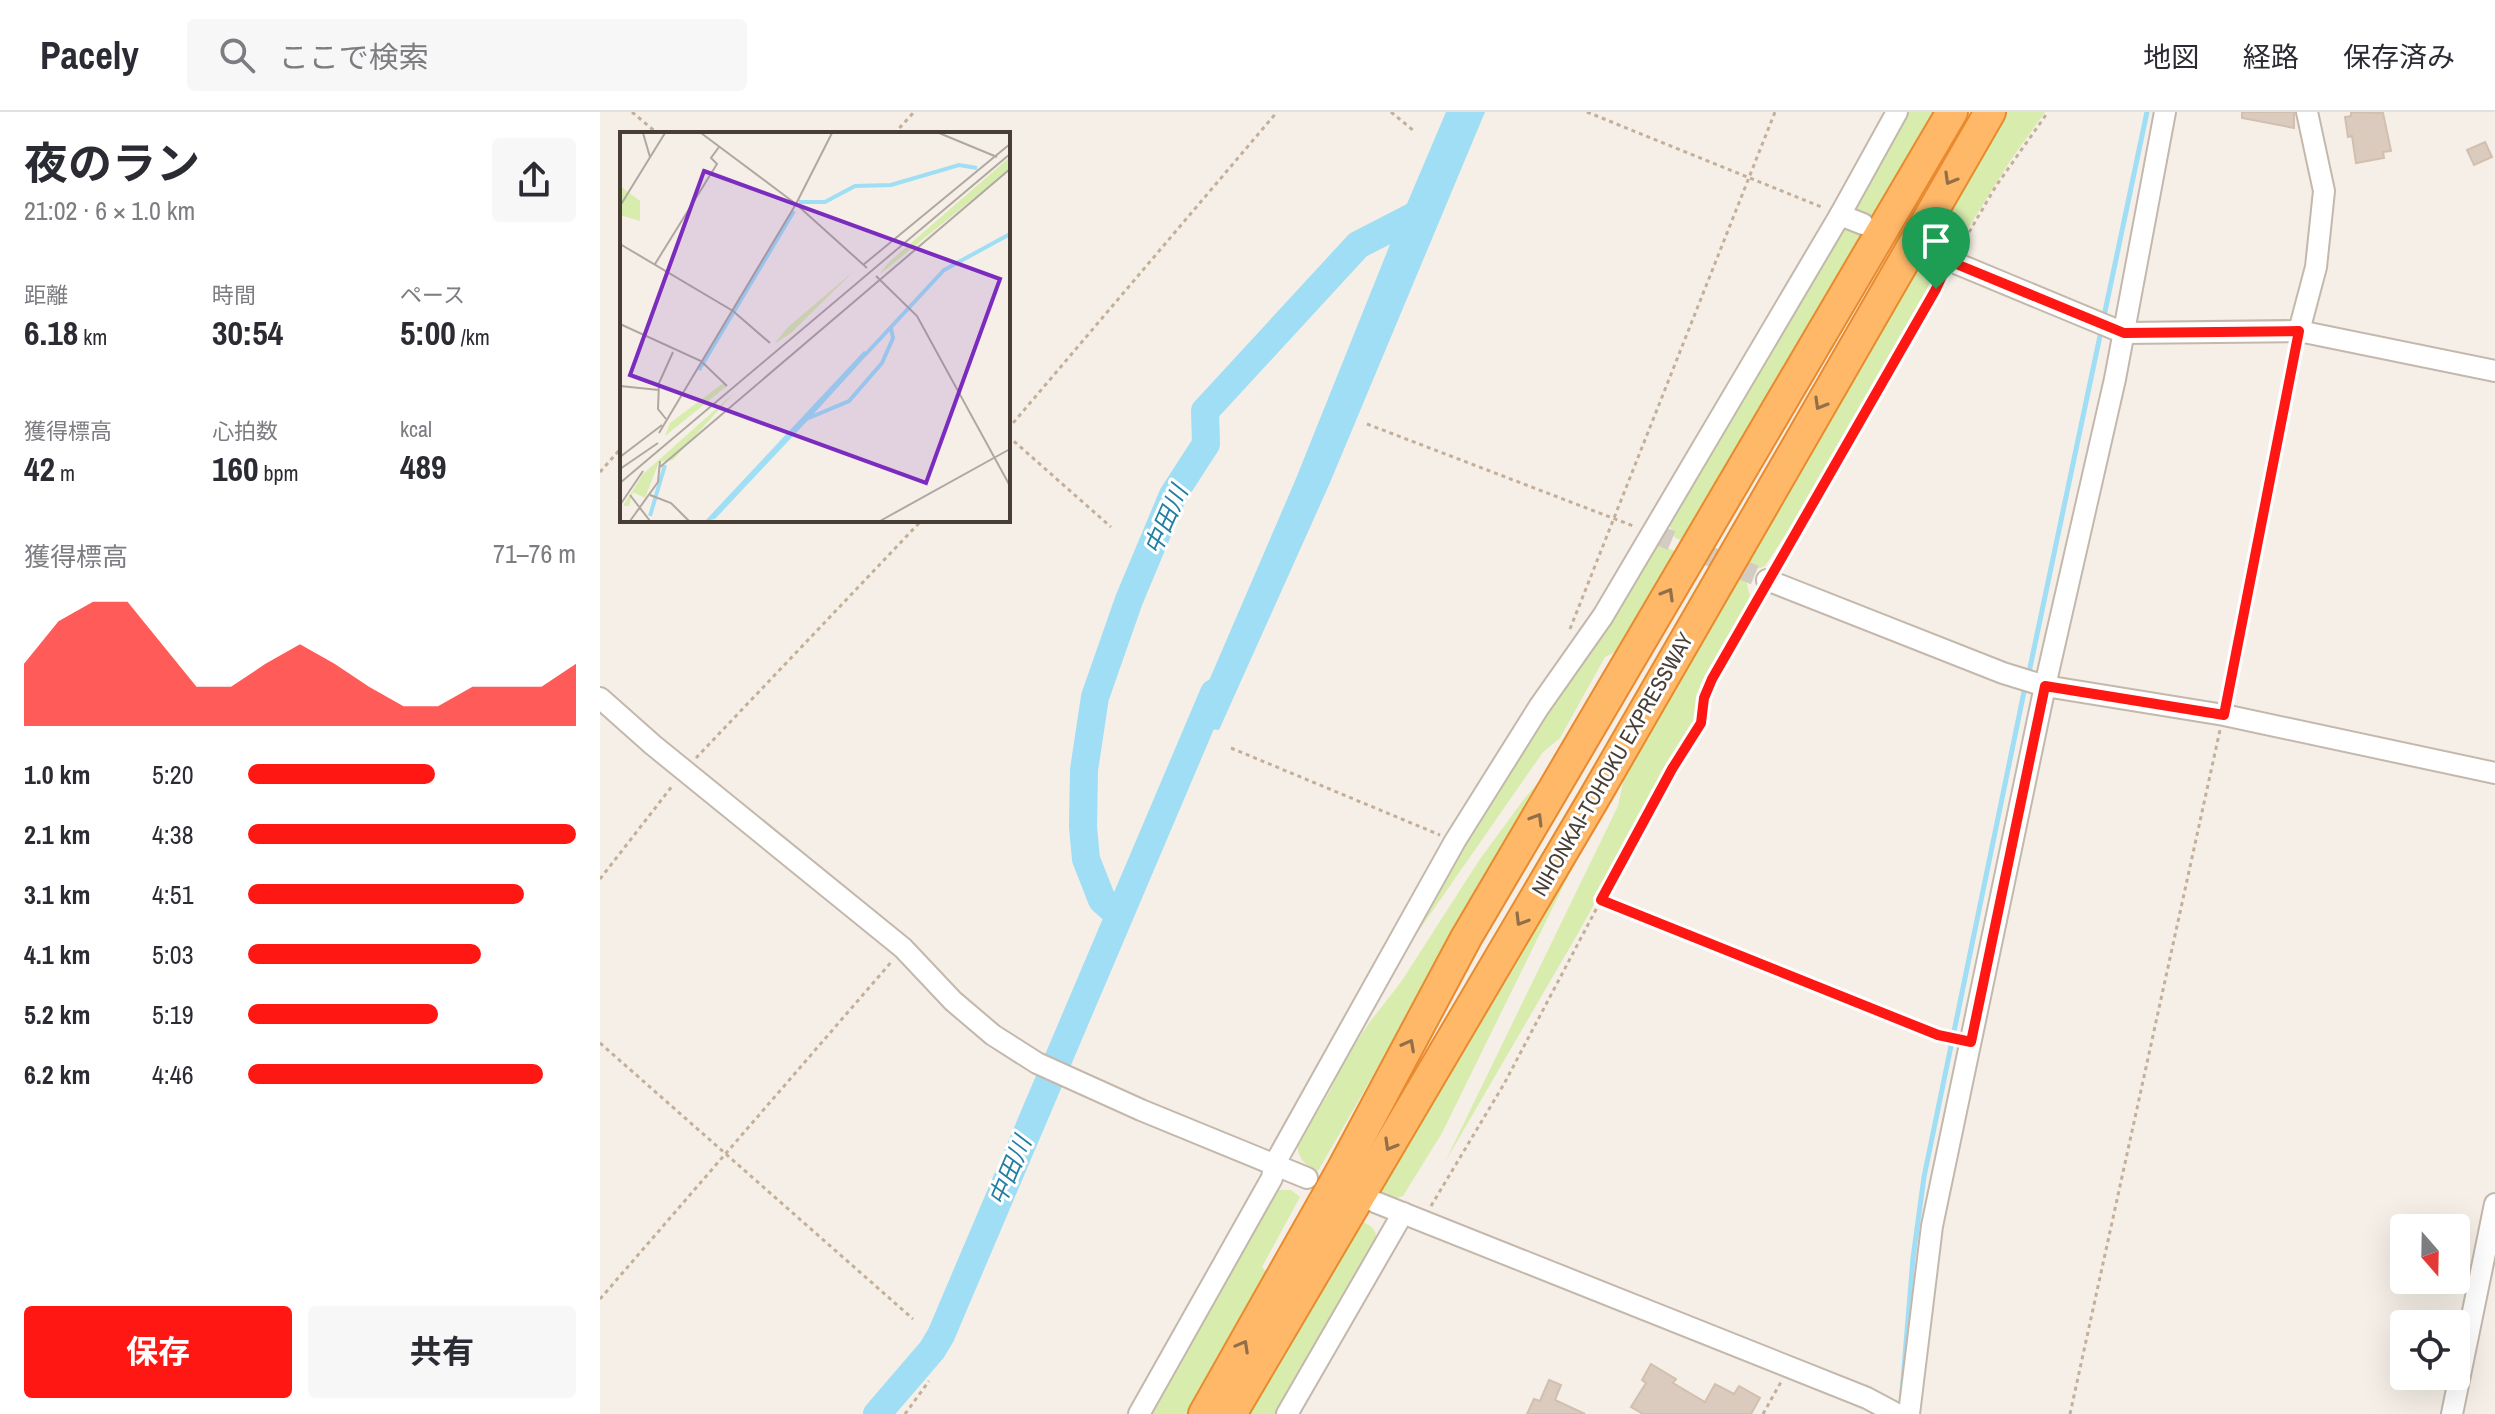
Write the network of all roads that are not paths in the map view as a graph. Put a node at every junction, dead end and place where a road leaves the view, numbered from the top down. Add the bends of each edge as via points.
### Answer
1 (1897, 112) edge
2 (1952, 112) edge
3 (1990, 112) edge
4 (2165, 112) edge
5 (2307, 112) edge
6 (1840, 215) junction
7 (1863, 224) dead end
8 (1924, 250) dead end
9 (2299, 331) junction
10 (2124, 333) junction
11 (2495, 371) edge
12 (1767, 580) tunnel mouth
13 (2045, 686) junction
14 (600, 698) edge
15 (2495, 773) edge
16 (1274, 1165) junction
17 (1307, 1178) dead end
18 (1375, 1202) dead end
19 (2495, 1204) edge
20 (1413, 1217) junction
21 (1139, 1414) edge
22 (1204, 1414) edge
23 (1231, 1414) edge
24 (1287, 1414) edge
25 (1897, 1414) edge
26 (1909, 1414) edge
27 (2452, 1414) edge

1 - 6 street
22 -> 2 highway, NIHONKAI-TOHOKU EXPRESSWAY via 1466,938
3 -> 23 highway, NIHONKAI-TOHOKU EXPRESSWAY
4 - 10 street
5 - 9 street via 2324,191 2316,267
6 - 7 street
6 - 16 street via 1603,616 1455,841
8 - 10 street
9 - 10 street
9 - 11 street
10 - 13 street
12 - 13 street
13 - 15 street via 2224,715
13 - 26 street via 1932,1226
14 - 16 street via 903,948 993,1035 1037,1063
16 - 17 street
16 - 21 street via 1272,1178
18 - 20 street
19 - 27 street
20 - 24 street
20 - 25 street

